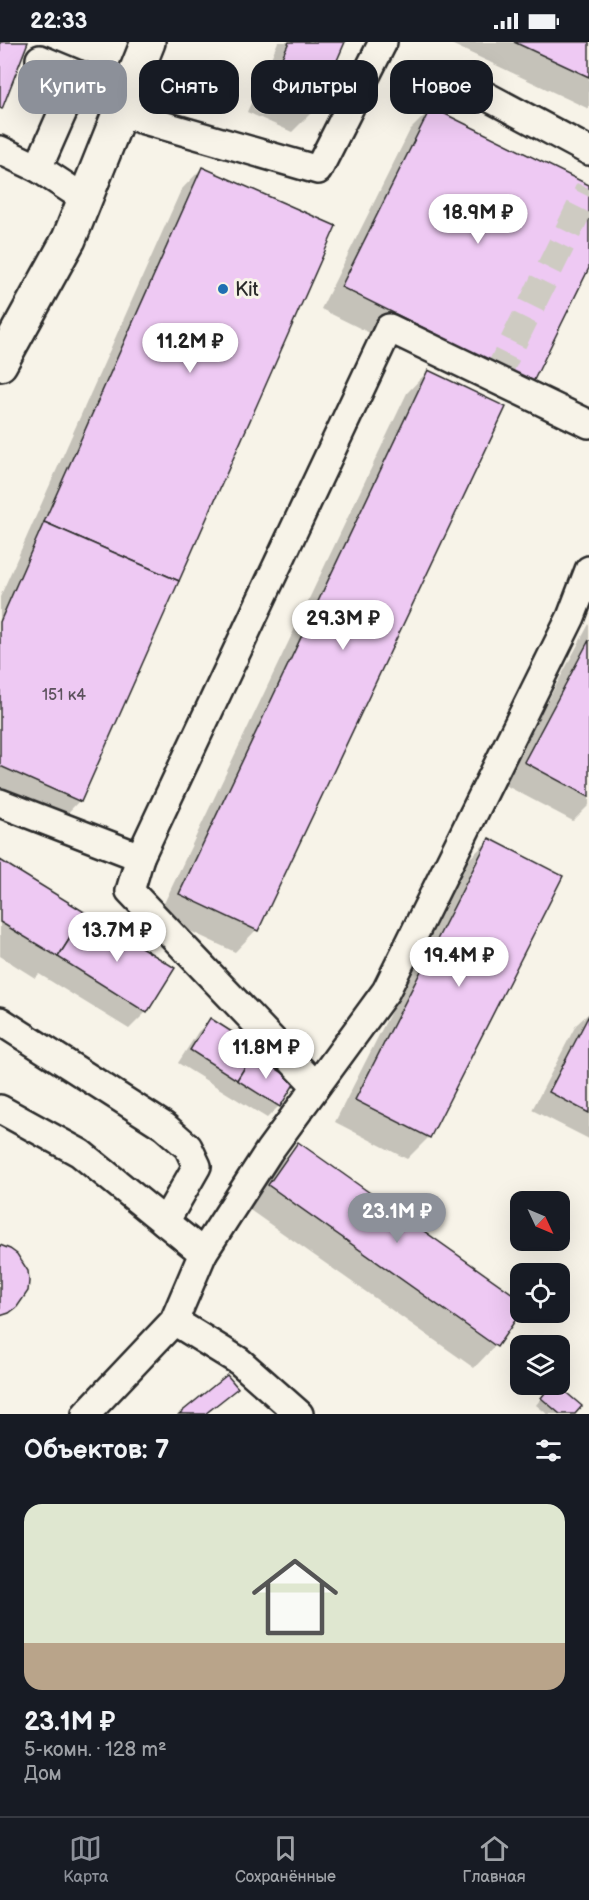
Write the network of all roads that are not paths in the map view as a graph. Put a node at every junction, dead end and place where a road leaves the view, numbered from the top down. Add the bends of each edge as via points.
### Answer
1 (148, 42) edge
2 (383, 42) edge
3 (40, 58) dead end
4 (45, 60) edge
5 (127, 94) edge
6 (493, 100) edge
7 (127, 105) edge
8 (62, 114) edge
9 (119, 114) edge
10 (0, 150) edge
11 (589, 151) edge
12 (38, 168) junction
13 (85, 199) junction
14 (0, 364) edge
15 (589, 424) edge
16 (589, 570) edge
17 (0, 803) edge
18 (140, 857) junction
19 (0, 1021) edge
20 (316, 1086) junction
21 (0, 1109) edge
22 (165, 1222) junction
23 (203, 1253) junction
24 (174, 1321) junction
25 (86, 1414) edge
26 (299, 1414) edge

1 - 5 main road
2 - 7 lane via 318,170
3 - 4 lane
6 - 11 lane
8 - 12 lane
9 - 13 main road
10 - 12 lane
12 - 13 lane
13 - 14 main road via 69,239
15 - 18 lane via 389,328
16 - 20 lane via 571,617 386,991
17 - 18 lane
18 - 20 lane via 130,891
19 - 22 lane via 164,1126 189,1147 197,1166
20 - 23 lane
21 - 22 lane via 80,1153
22 - 23 lane
23 - 24 lane
24 - 25 lane
24 - 26 lane via 239,1361

